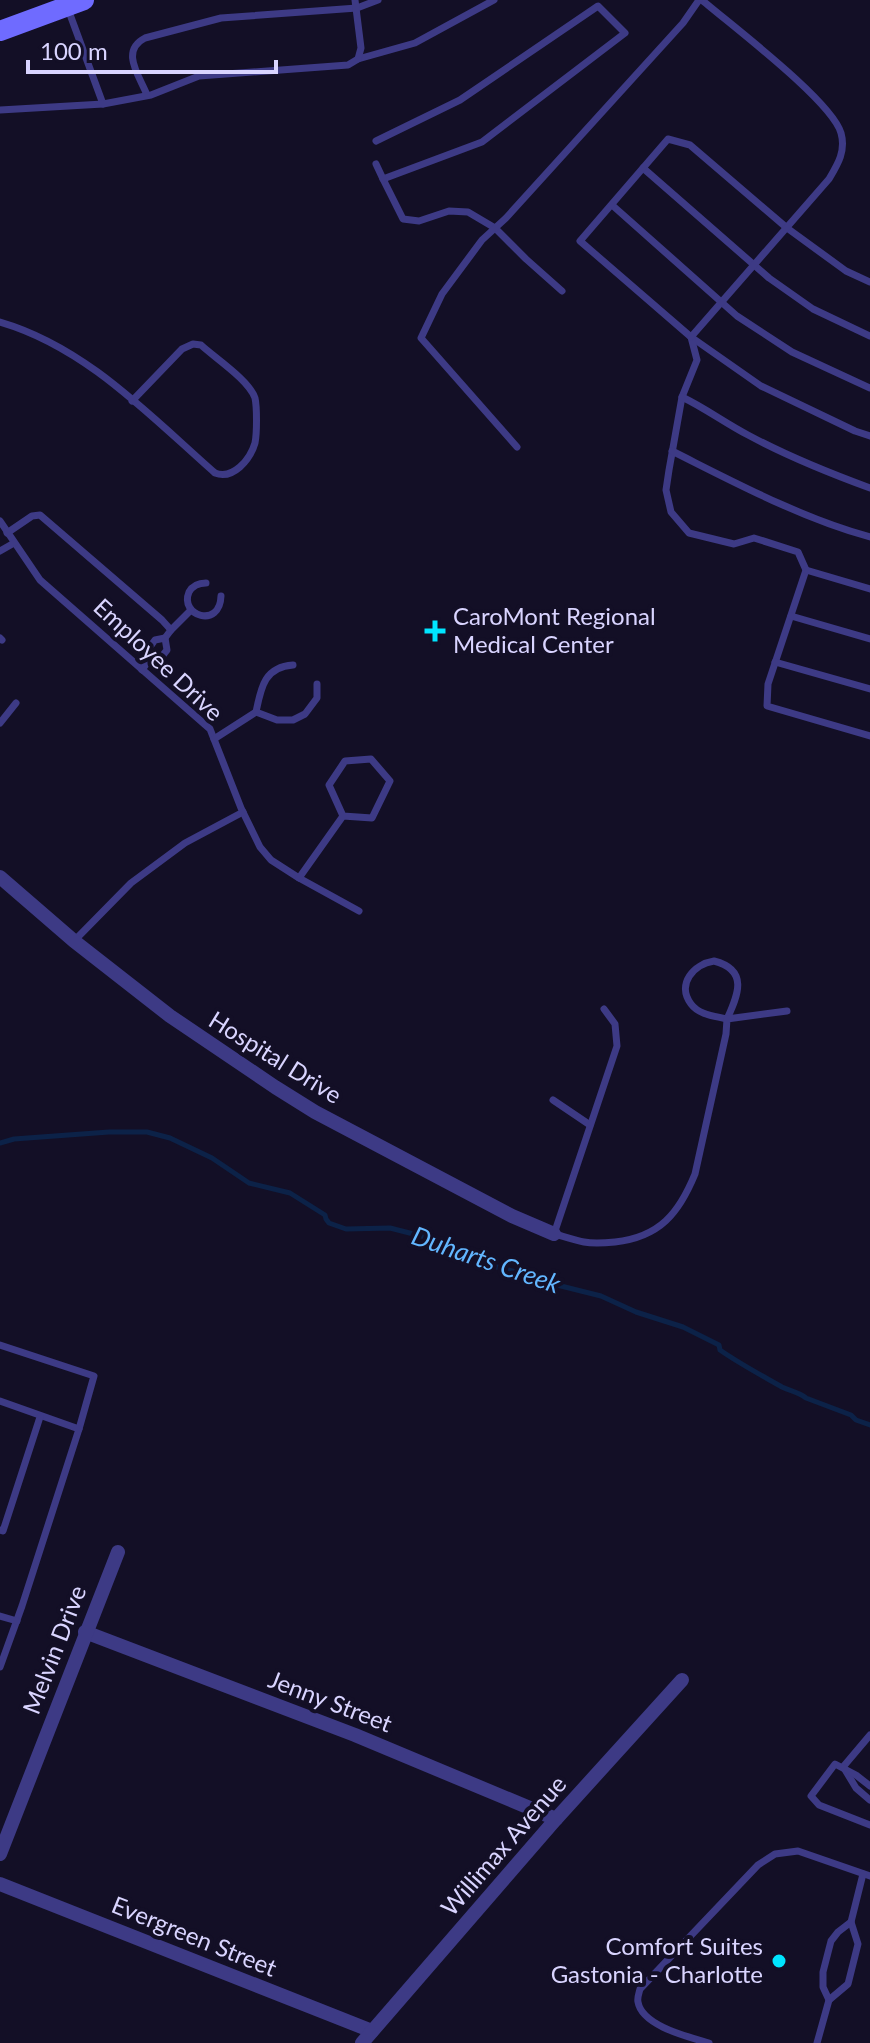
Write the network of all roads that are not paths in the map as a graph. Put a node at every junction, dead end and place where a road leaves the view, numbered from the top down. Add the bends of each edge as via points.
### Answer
1 (378, 0) edge
2 (494, 0) edge
3 (700, 0) edge
4 (72, 2) edge
5 (597, 3) edge
6 (356, 4) edge
7 (0, 31) edge
8 (358, 59) junction
9 (147, 95) junction
10 (103, 104) junction
11 (0, 110) edge
12 (376, 141) dead end
13 (376, 164) dead end
14 (643, 168) junction
15 (383, 179) junction
16 (612, 205) junction
17 (495, 228) junction
18 (787, 228) junction
19 (754, 265) junction
20 (870, 282) edge
21 (562, 291) dead end
22 (722, 302) junction
23 (0, 322) edge
24 (870, 336) edge
25 (691, 337) junction
26 (870, 388) edge
27 (682, 397) junction
28 (132, 401) junction
29 (870, 436) edge
30 (517, 447) dead end
31 (672, 451) junction
32 (870, 488) edge
33 (0, 521) edge
34 (7, 533) junction
35 (870, 537) edge
36 (14, 543) junction
37 (0, 551) edge
38 (806, 570) junction
39 (206, 583) dead end
40 (870, 589) edge
41 (221, 596) dead end
42 (191, 610) junction
43 (791, 616) junction
44 (171, 630) junction
45 (165, 638) junction
46 (870, 639) edge
47 (775, 662) junction
48 (293, 665) dead end
49 (144, 666) junction
50 (317, 684) dead end
51 (870, 689) edge
52 (16, 703) dead end
53 (256, 712) junction
54 (0, 723) edge
55 (870, 736) edge
56 (214, 739) junction
57 (243, 812) junction
58 (343, 816) junction
59 (0, 877) edge
60 (299, 878) junction
61 (359, 911) dead end
62 (74, 941) junction
63 (604, 1009) dead end
64 (787, 1011) dead end
65 (727, 1019) junction
66 (553, 1100) dead end
67 (590, 1125) junction
68 (554, 1234) junction
69 (0, 1345) edge
70 (0, 1401) edge
71 (40, 1417) junction
72 (79, 1429) junction
73 (0, 1530) edge
74 (118, 1552) dead end
75 (0, 1616) edge
76 (17, 1621) junction
77 (85, 1632) junction
78 (0, 1667) edge
79 (682, 1680) dead end
80 (870, 1735) edge
81 (843, 1767) junction
82 (870, 1786) edge
83 (870, 1800) edge
84 (556, 1819) junction
85 (870, 1825) edge
86 (0, 1854) edge
87 (867, 1875) edge
88 (0, 1884) edge
89 (851, 1922) junction
90 (829, 2000) junction
91 (372, 2031) junction
92 (362, 2043) edge
93 (709, 2043) edge
94 (817, 2043) edge

1 - 6 lane
2 - 8 lane via 415,43
3 - 17 lane
3 - 18 lane via 815,97 841,134 839,162
4 - 7 street
4 - 10 lane
5 - 12 lane via 460,100
5 - 15 lane via 625,33 482,142
6 - 8 lane
6 - 9 lane via 221,18 145,38 132,49 132,57
8 - 9 lane via 348,65 199,76
9 - 10 lane
10 - 11 lane
13 - 15 lane
14 - 16 lane
14 - 18 lane via 668,139 690,145
14 - 19 lane
15 - 17 lane via 403,219 468,212
16 - 22 lane
16 - 25 lane via 580,241
17 - 21 lane
17 - 30 lane via 442,294 421,338
18 - 19 lane
18 - 20 lane
19 - 22 lane
19 - 24 lane via 813,309
22 - 25 lane
22 - 26 lane via 792,352
23 - 28 lane via 71,353
25 - 27 lane via 697,360
25 - 29 lane via 761,386
27 - 31 lane
27 - 32 lane via 748,435
28 - 28 lane via 182,349 201,345 247,385 255,399 252,451 236,471 222,476
31 - 35 lane via 767,499
31 - 38 lane via 666,490 671,512 689,533 734,544 754,538 798,552
33 - 34 lane, Employee Drive
34 - 36 lane, Employee Drive
34 - 44 lane via 40,515
36 - 37 lane
36 - 49 lane, Employee Drive via 40,580
38 - 40 lane
38 - 43 lane
39 - 42 lane via 191,589
41 - 42 lane via 212,614 201,616
42 - 44 lane
43 - 46 lane
43 - 47 lane
44 - 45 lane
45 - 49 lane via 155,640 144,655
45 - 49 lane via 162,657
47 - 51 lane
47 - 55 lane via 767,706
48 - 53 lane via 273,670
49 - 56 lane, Employee Drive via 210,729
50 - 53 lane via 317,698 293,720
52 - 54 lane
53 - 56 lane
56 - 57 lane, Employee Drive
57 - 60 lane, Employee Drive via 271,860
57 - 62 lane via 185,843 131,883
58 - 58 lane via 329,785 345,761 371,759 390,781 372,818
58 - 60 lane
59 - 62 street, Hospital Drive
60 - 61 lane
62 - 68 street, Hospital Drive via 170,1016 315,1112
63 - 67 lane via 615,1024 617,1046
64 - 65 lane
65 - 65 lane via 698,1011 687,995 688,978 703,962 714,961 733,971 738,993
65 - 68 lane via 695,1174 664,1225 603,1244
66 - 67 lane
67 - 68 lane
69 - 72 lane via 94,1376
70 - 71 lane
71 - 72 lane
71 - 73 lane
72 - 76 lane
74 - 77 street, Melvin Drive
75 - 76 lane
76 - 78 lane
77 - 84 street, Jenny Street
77 - 86 street, Melvin Drive
79 - 84 street, Willimax Avenue
80 - 81 lane
81 - 82 lane
81 - 83 lane
81 - 85 lane via 835,1764 811,1796 819,1805
84 - 91 street, Willimax Avenue
87 - 89 lane
87 - 93 lane via 798,1851 775,1854 758,1865 640,1989 638,2002 645,2015 660,2026
88 - 91 street, Evergreen Street
89 - 90 lane via 831,1941 823,1972
89 - 90 lane via 858,1944 848,1984
90 - 94 lane
91 - 92 street, Willimax Avenue

